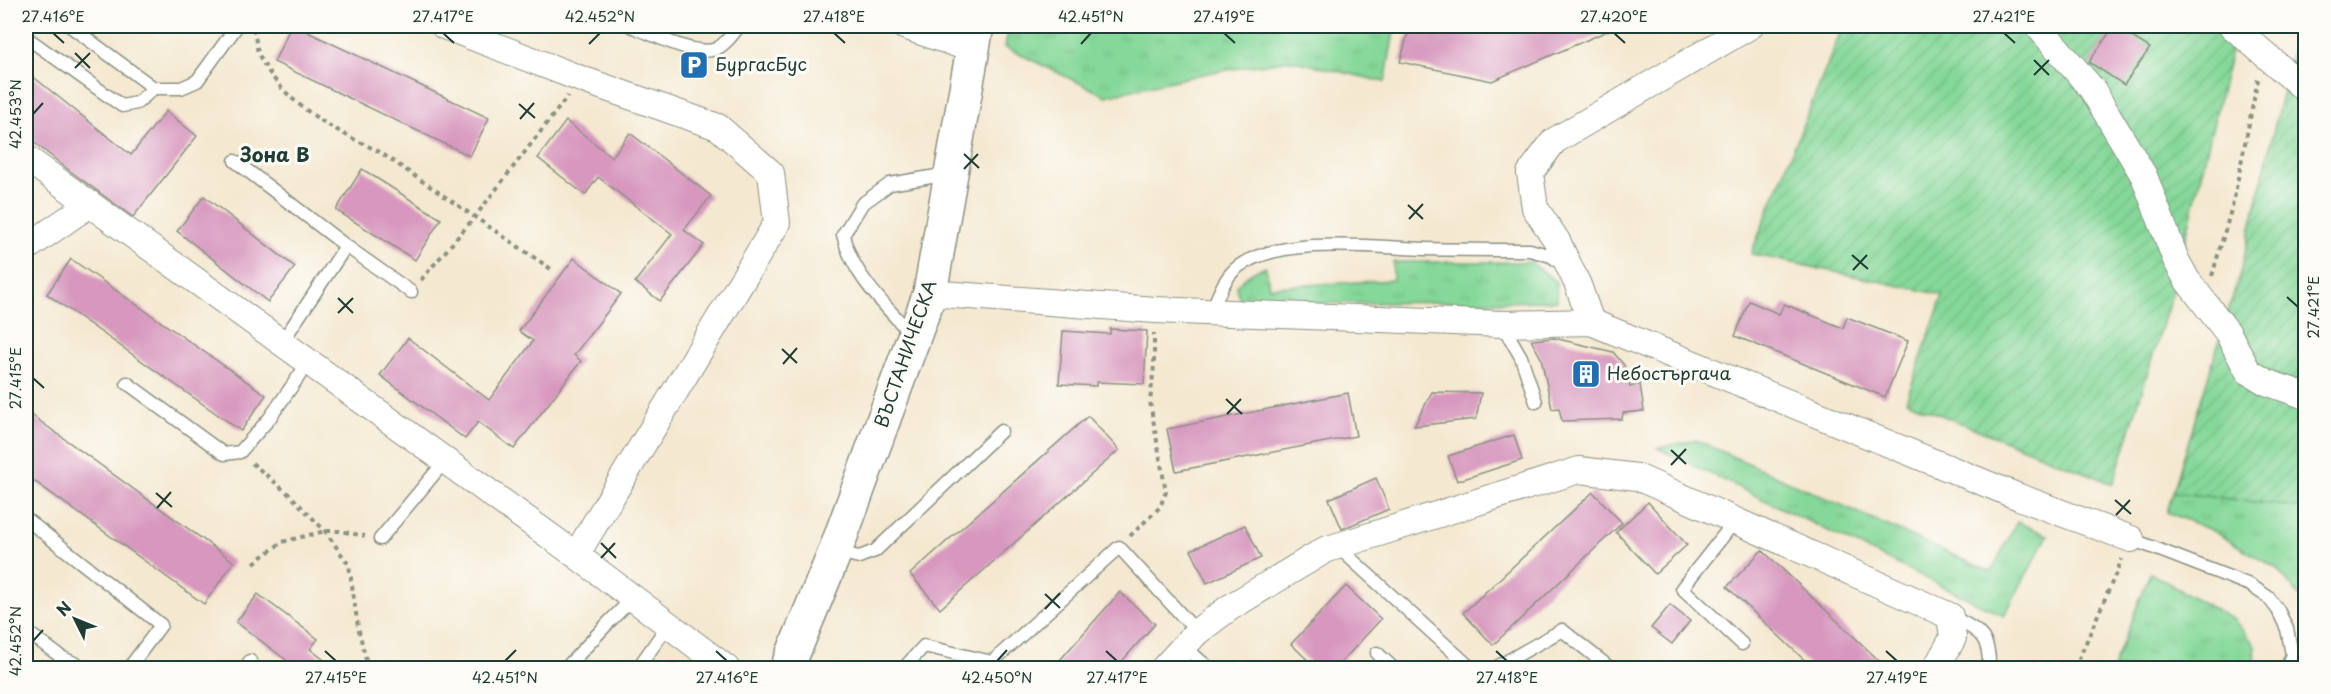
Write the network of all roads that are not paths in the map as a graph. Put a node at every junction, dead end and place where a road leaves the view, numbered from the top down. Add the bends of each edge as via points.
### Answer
1 (70, 26) edge
2 (237, 26) edge
3 (444, 26) edge
4 (631, 26) edge
5 (739, 26) edge
6 (904, 26) edge
7 (1750, 26) edge
8 (2038, 26) edge
9 (2232, 26) edge
10 (26, 37) edge
11 (976, 38) edge
12 (154, 88) junction
13 (2306, 90) edge
14 (26, 158) edge
15 (235, 161) dead end
16 (952, 173) junction
17 (90, 204) junction
18 (346, 246) junction
19 (26, 248) edge
20 (1570, 270) junction
21 (411, 292) road end
22 (930, 293) junction
23 (1211, 313) junction
24 (1591, 322) junction
25 (1502, 324) junction
26 (914, 337) junction
27 (282, 342) junction
28 (308, 363) junction
29 (127, 383) dead end
30 (2306, 396) edge
31 (1536, 402) dead end
32 (1001, 431) dead end
33 (445, 461) junction
34 (1735, 521) junction
35 (27, 523) edge
36 (380, 539) road end
37 (2131, 539) joint
38 (1338, 547) junction
39 (836, 552) junction
40 (576, 555) junction
41 (633, 598) junction
42 (1950, 616) junction
43 (668, 625) junction
44 (26, 631) edge
45 (1190, 639) junction
46 (1742, 644) dead end
47 (1377, 653) dead end
48 (2292, 654) junction
49 (85, 669) edge
50 (129, 669) edge
51 (566, 669) edge
52 (638, 669) edge
53 (726, 669) edge
54 (787, 669) edge
55 (904, 669) edge
56 (1164, 669) edge
57 (1209, 669) edge
58 (1393, 669) edge
59 (1471, 669) edge
60 (1495, 669) edge
61 (1610, 669) edge
62 (1936, 669) edge
63 (1989, 669) edge
64 (2287, 669) edge
65 (2301, 669) edge

1 - 12 lane
2 - 12 lane via 197,81 181,88
3 - 40 street via 718,127 771,172 777,223
4 - 5 lane via 699,52 717,48
6 - 11 street
7 - 20 street via 1554,141 1530,173 1535,208
8 - 30 street via 2092,89 2144,176 2187,280 2228,333 2248,371
9 - 13 street
10 - 12 lane via 122,106 137,104
11 - 16 main road, ВЪСТАНИЧЕСКА
14 - 17 street
15 - 18 lane
16 - 22 main road, ВЪСТАНИЧЕСКА
16 - 26 lane via 890,184 862,204 843,235 848,255 867,285
17 - 19 street
17 - 27 street
18 - 21 lane
18 - 27 lane
20 - 23 lane via 1551,256 1530,250 1333,246 1286,249 1260,254 1238,267 1221,287
20 - 24 street
22 - 23 street
22 - 26 main road, ВЪСТАНИЧЕСКА
23 - 25 street
24 - 25 street
24 - 37 street
25 - 31 lane via 1521,357
26 - 39 main road, ВЪСТАНИЧЕСКА
27 - 28 street
28 - 29 lane via 269,420 240,452 224,454
28 - 33 street
32 - 39 lane via 875,551 859,557
33 - 36 lane
33 - 40 street
34 - 38 street via 1637,477 1579,470
34 - 42 street
34 - 46 lane via 1682,588
35 - 50 lane via 161,625
37 - 48 lane via 2250,585 2268,597 2287,630
38 - 45 street via 1325,550 1229,608
38 - 59 lane
39 - 54 main road, ВЪСТАНИЧЕСКА
40 - 41 street
41 - 43 street
41 - 51 lane
42 - 62 street via 1953,638
42 - 63 lane via 1979,631 1990,652
43 - 52 lane
43 - 53 street
44 - 49 lane
45 - 55 lane via 1119,547 992,662 924,646
45 - 56 street
45 - 57 lane
47 - 58 lane
48 - 64 lane
48 - 65 lane
60 - 61 lane via 1562,630

